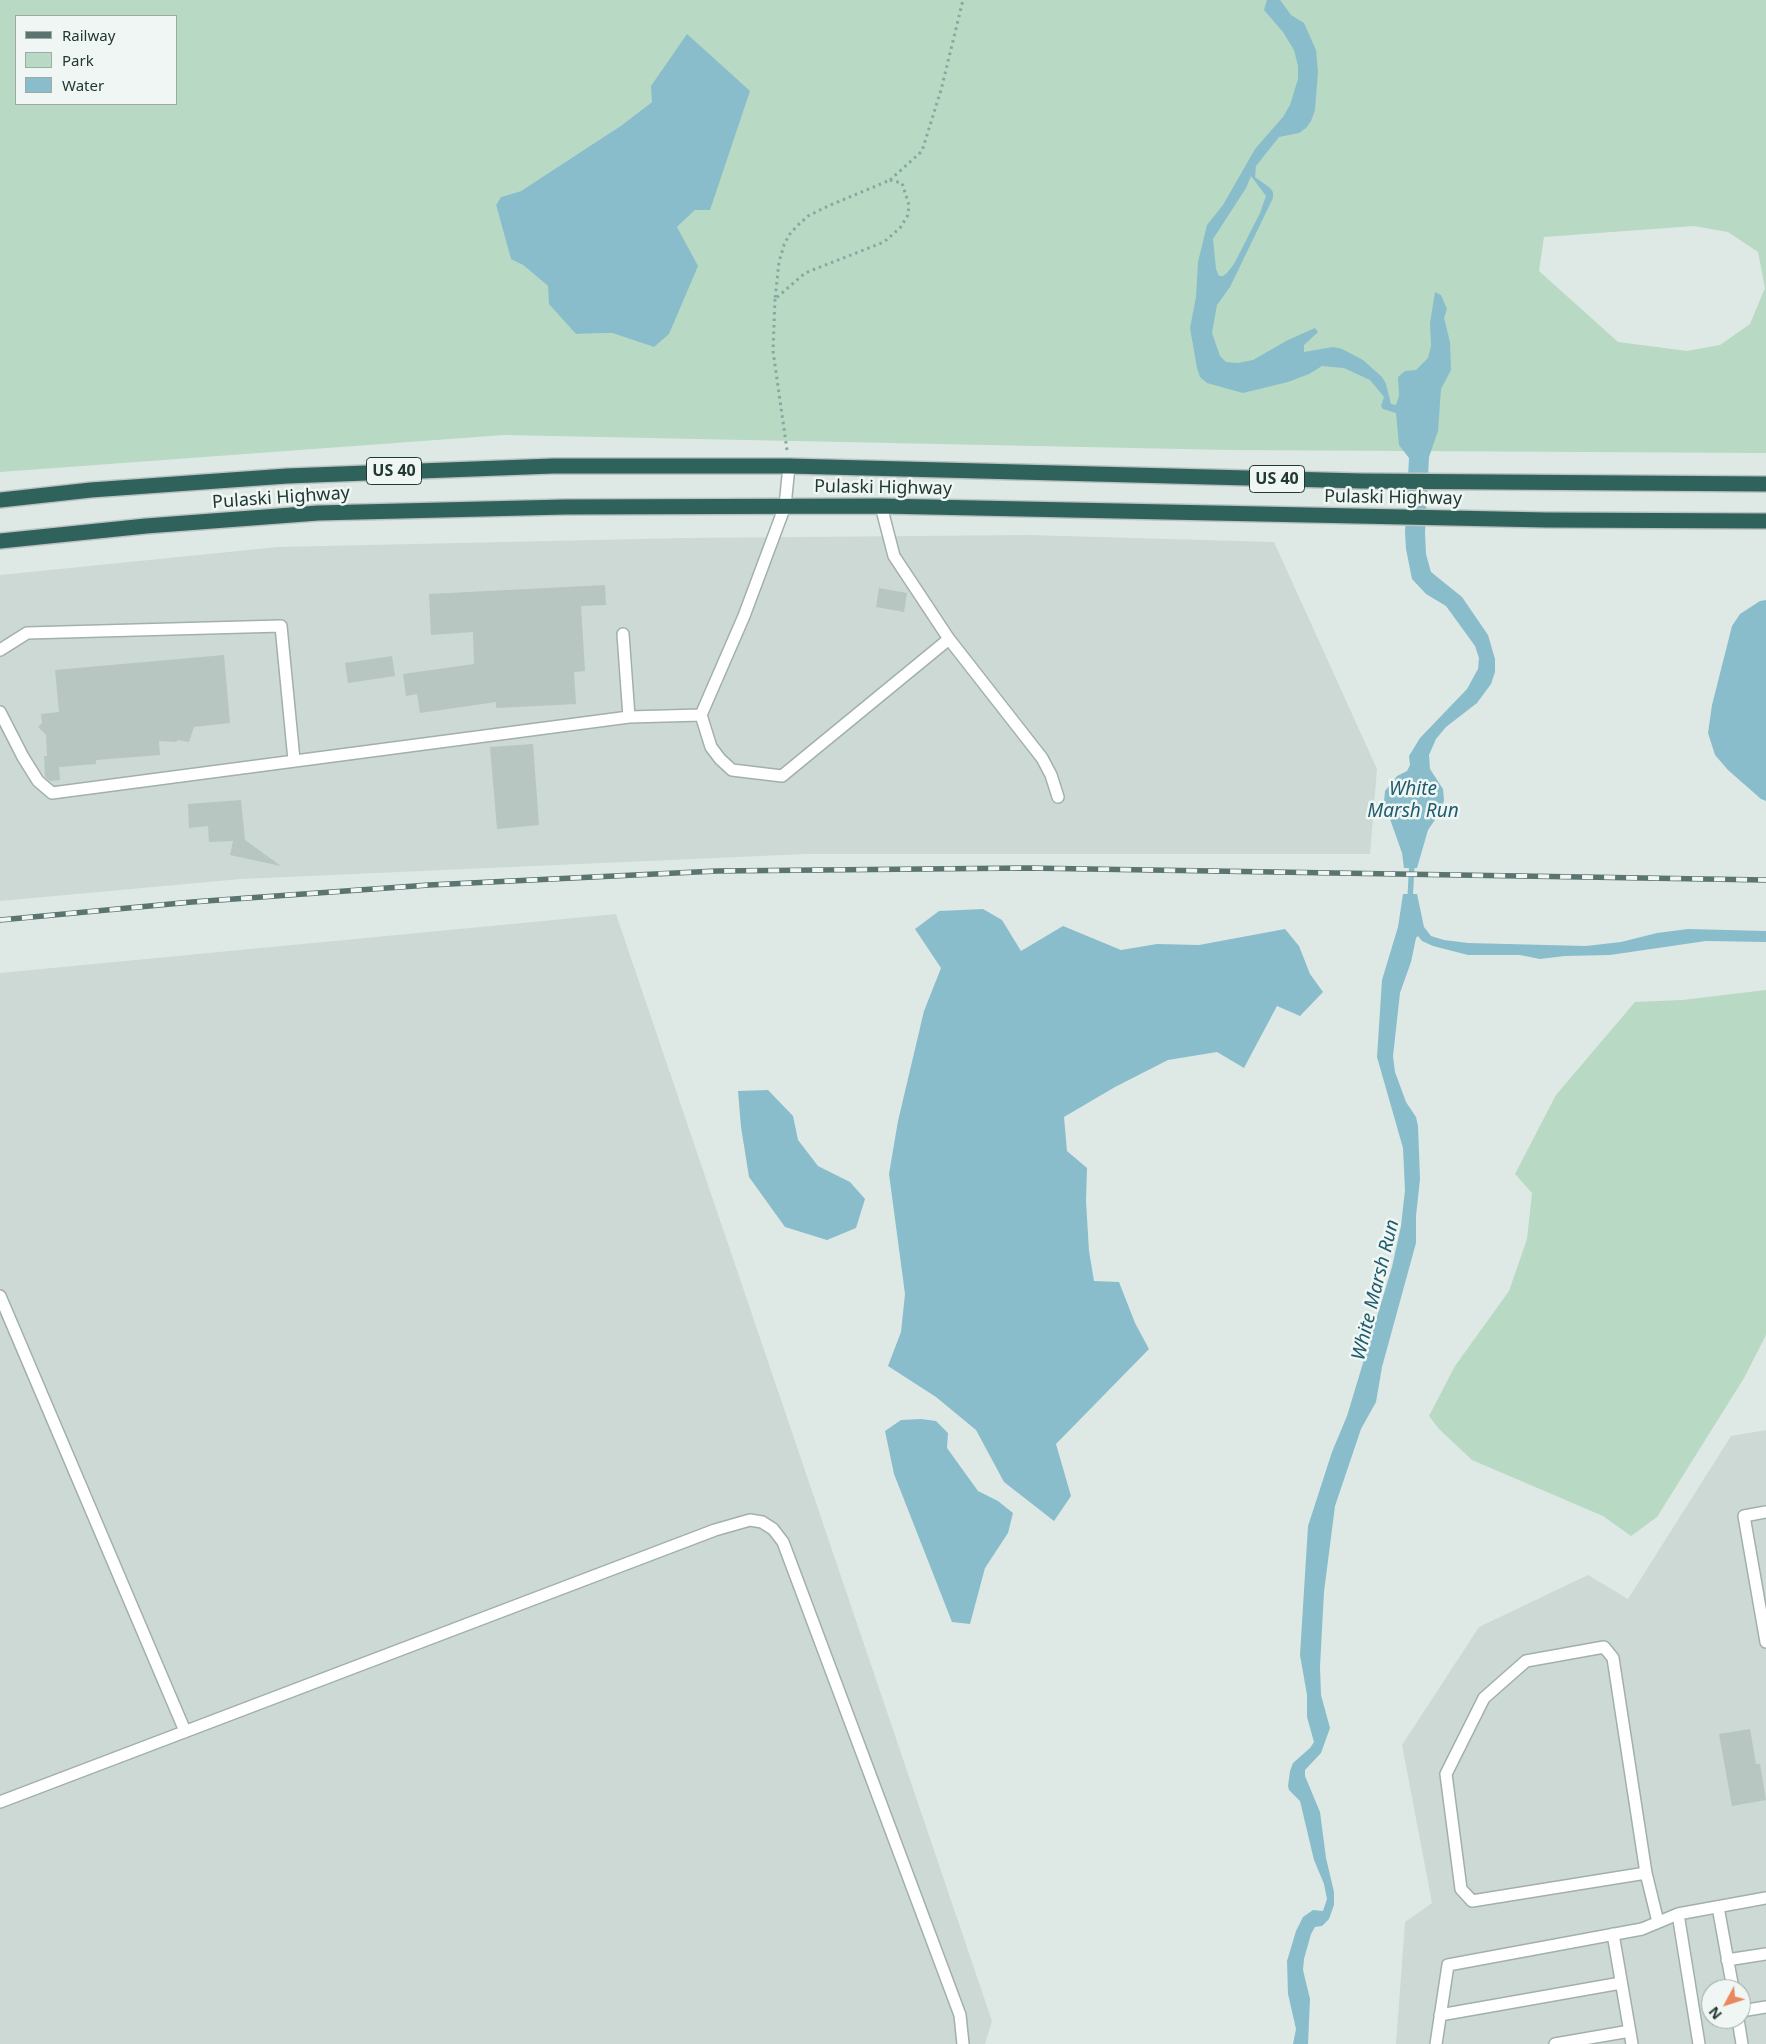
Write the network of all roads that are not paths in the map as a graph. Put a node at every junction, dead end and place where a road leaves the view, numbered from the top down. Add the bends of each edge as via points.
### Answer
1 (789, 466) junction
2 (1766, 484) edge
3 (0, 500) edge
4 (784, 506) junction
5 (881, 506) junction
6 (1766, 521) edge
7 (0, 541) edge
8 (623, 634) dead end
9 (950, 639) junction
10 (0, 650) edge
11 (0, 712) edge
12 (701, 715) junction
13 (629, 717) junction
14 (294, 760) junction
15 (1058, 797) dead end
16 (0, 1296) edge
17 (1766, 1512) edge
18 (1766, 1642) edge
19 (185, 1731) junction
20 (0, 1802) edge
21 (1646, 1873) junction
22 (1766, 1898) edge
23 (1718, 1906) junction
24 (1678, 1914) junction
25 (1658, 1922) junction
26 (1613, 1934) junction
27 (1766, 1954) edge
28 (1727, 1960) junction
29 (1731, 1979) edge
30 (1621, 1983) junction
31 (1766, 2007) edge
32 (1751, 2009) edge
33 (1440, 2014) junction
34 (1740, 2029) edge
35 (1630, 2031) junction
36 (963, 2044) edge
37 (1436, 2044) edge
38 (1555, 2044) edge
39 (1632, 2044) edge
40 (1699, 2044) edge
41 (1742, 2044) edge

1 - 2 highway, Pulaski Highway / US 40 via 1362,481
1 - 3 highway, Pulaski Highway / US 40 via 438,469 208,481
1 - 4 lane
4 - 5 highway, Pulaski Highway / US 40
4 - 7 highway, Pulaski Highway / US 40 via 471,508 318,513
4 - 12 lane via 744,616
5 - 6 highway, Pulaski Highway / US 40
5 - 9 lane via 894,556
8 - 13 lane
9 - 12 lane via 782,776 732,770 712,747
9 - 15 lane via 1042,758
10 - 14 lane via 26,633 281,626
11 - 14 lane via 22,757 38,781 52,793
12 - 13 lane
13 - 14 lane
16 - 19 lane
17 - 18 lane via 1744,1516
19 - 20 lane
19 - 36 lane via 715,1530 750,1520 762,1522 773,1529 783,1542 960,2015
21 - 21 lane via 1614,1658 1604,1647 1526,1661 1484,1698 1446,1774 1461,1889 1472,1901
21 - 25 lane
22 - 23 lane
23 - 24 lane
23 - 28 lane
24 - 25 lane
24 - 40 lane
25 - 26 lane via 1642,1929
26 - 30 lane
26 - 33 lane via 1448,1965
27 - 28 lane
28 - 29 lane
30 - 33 lane
30 - 35 lane
31 - 32 lane
33 - 37 lane
34 - 41 lane
35 - 38 lane
35 - 39 lane

